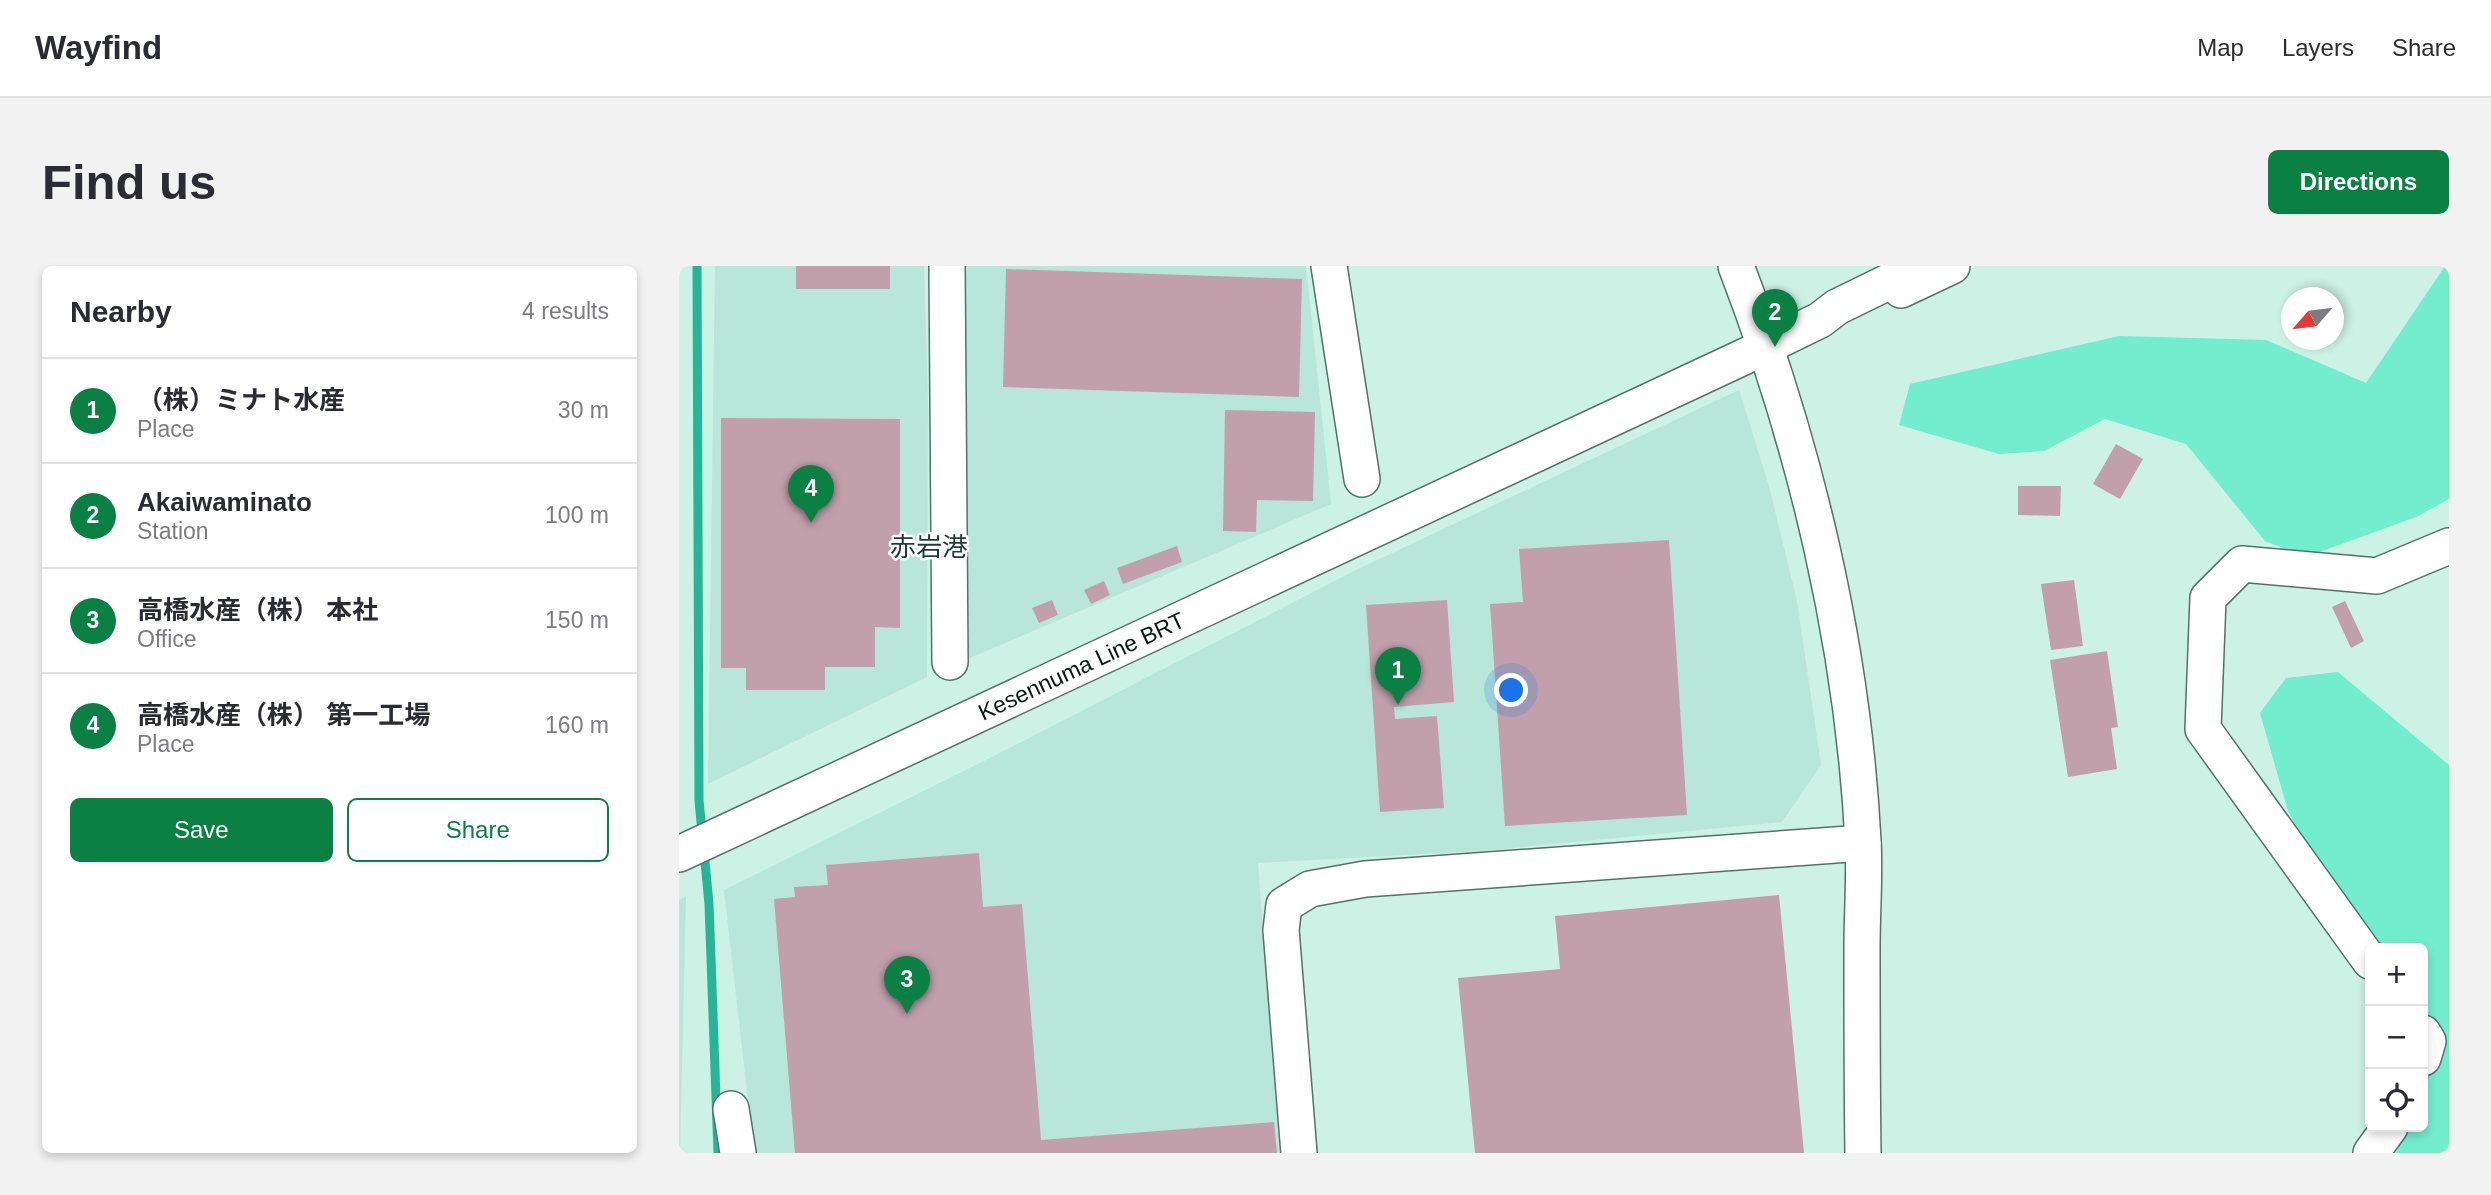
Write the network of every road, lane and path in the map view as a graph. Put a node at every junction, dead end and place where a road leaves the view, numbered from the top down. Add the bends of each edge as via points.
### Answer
1 (947, 266) edge
2 (1329, 266) edge
3 (1736, 266) edge
4 (1921, 266) edge
5 (1952, 266) edge
6 (1820, 320) junction
7 (1767, 346) junction
8 (1362, 480) dead end
9 (2449, 546) edge
10 (950, 662) dead end
11 (1863, 843) junction
12 (679, 853) edge
13 (2365, 954) edge
14 (731, 1108) dead end
15 (2386, 1132) edge
16 (738, 1153) edge
17 (1299, 1153) edge
18 (1863, 1153) edge
19 (2371, 1153) edge

1 - 10 street
2 - 8 street
3 - 7 street
4 - 6 street, Kesennuma Line BRT
5 - 6 street, Kesennuma Line BRT via 1844,317
6 - 7 street, Kesennuma Line BRT
7 - 11 street via 1827,578 1845,678
7 - 12 street, Kesennuma Line BRT via 1653,400 1631,422 1522,475 1484,479
9 - 13 street via 2377,576 2242,564 2209,598 2203,729
11 - 17 street via 1365,879 1310,889 1284,905 1281,930
11 - 18 street
14 - 16 street
15 - 19 street

